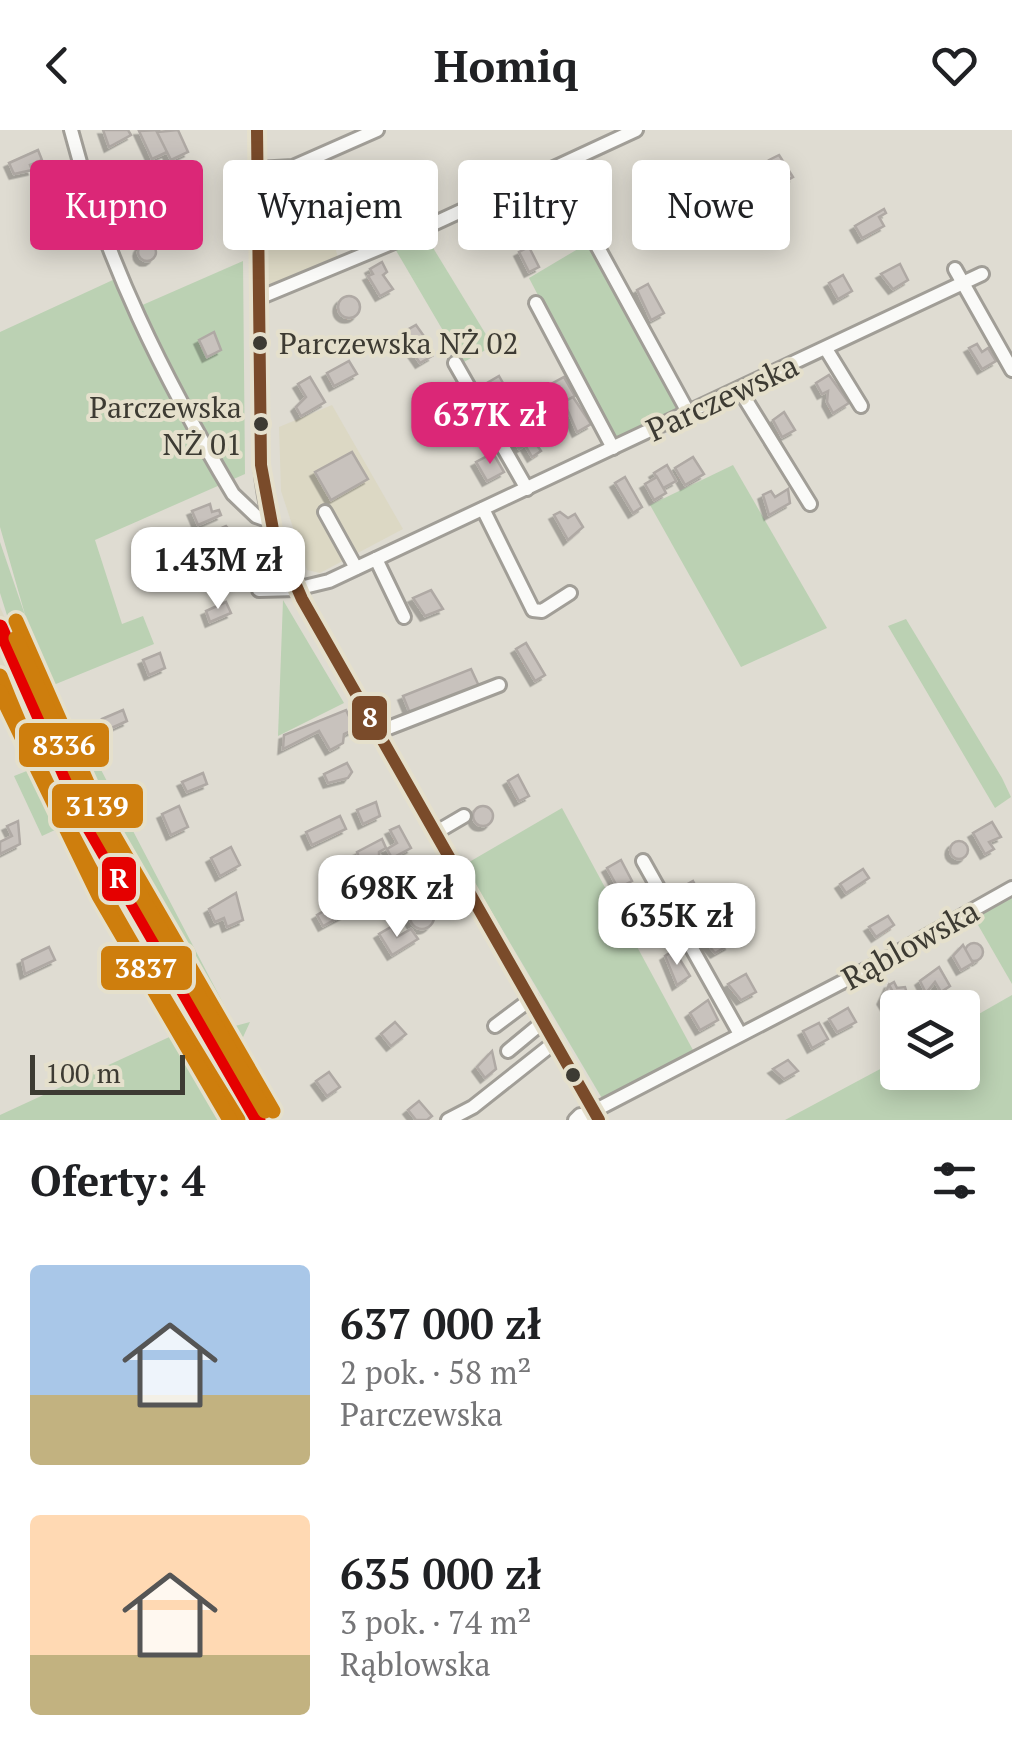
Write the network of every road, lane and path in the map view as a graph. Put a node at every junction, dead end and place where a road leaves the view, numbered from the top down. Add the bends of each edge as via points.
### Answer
1 (70, 130) edge
2 (257, 130) edge
3 (377, 130) edge
4 (636, 130) edge
5 (257, 160) edge
6 (310, 160) edge
7 (258, 250) edge
8 (599, 250) edge
9 (259, 298) junction
10 (536, 303) dead end
11 (826, 348) junction
12 (455, 363) dead end
13 (1012, 370) edge
14 (739, 389) junction
15 (861, 406) dead end
16 (688, 412) junction
17 (613, 448) junction
18 (527, 489) junction
19 (810, 504) dead end
20 (483, 509) junction
21 (326, 512) dead end
22 (270, 522) junction
23 (376, 559) junction
24 (356, 568) junction
25 (296, 589) junction
26 (259, 590) dead end
27 (570, 593) dead end
28 (404, 617) dead end
29 (499, 685) dead end
30 (378, 732) junction
31 (464, 816) dead end
32 (435, 833) junction
33 (643, 861) dead end
34 (1012, 888) edge
35 (530, 999) junction
36 (543, 1022) junction
37 (495, 1026) dead end
38 (740, 1034) junction
39 (555, 1042) junction
40 (508, 1051) dead end
41 (597, 1116) edge
42 (448, 1120) edge
43 (575, 1120) edge

1 - 22 street via 128,302 233,494
2 - 5 street
3 - 6 street
4 - 9 street
7 - 9 street
8 - 16 street
9 - 22 street via 261,465
10 - 17 street
11 - 13 street, Parczewska via 968,275
11 - 14 street, Parczewska
11 - 15 street
12 - 18 street
14 - 16 street, Parczewska
14 - 19 street
16 - 17 street, Parczewska
17 - 18 street, Parczewska
18 - 20 street, Parczewska
20 - 23 street, Parczewska
20 - 27 street via 533,610
21 - 24 street
22 - 25 street
23 - 24 street, Parczewska
23 - 28 street
24 - 25 street, Parczewska
25 - 26 street, Parczewska
25 - 30 street
29 - 30 street
30 - 32 street
31 - 32 street
32 - 35 street
33 - 38 street
34 - 38 street, Rąblowska
35 - 36 street
35 - 37 street
36 - 39 street
36 - 40 street
38 - 41 street, Rąblowska
39 - 41 street
39 - 42 street
41 - 43 street, Rąblowska

